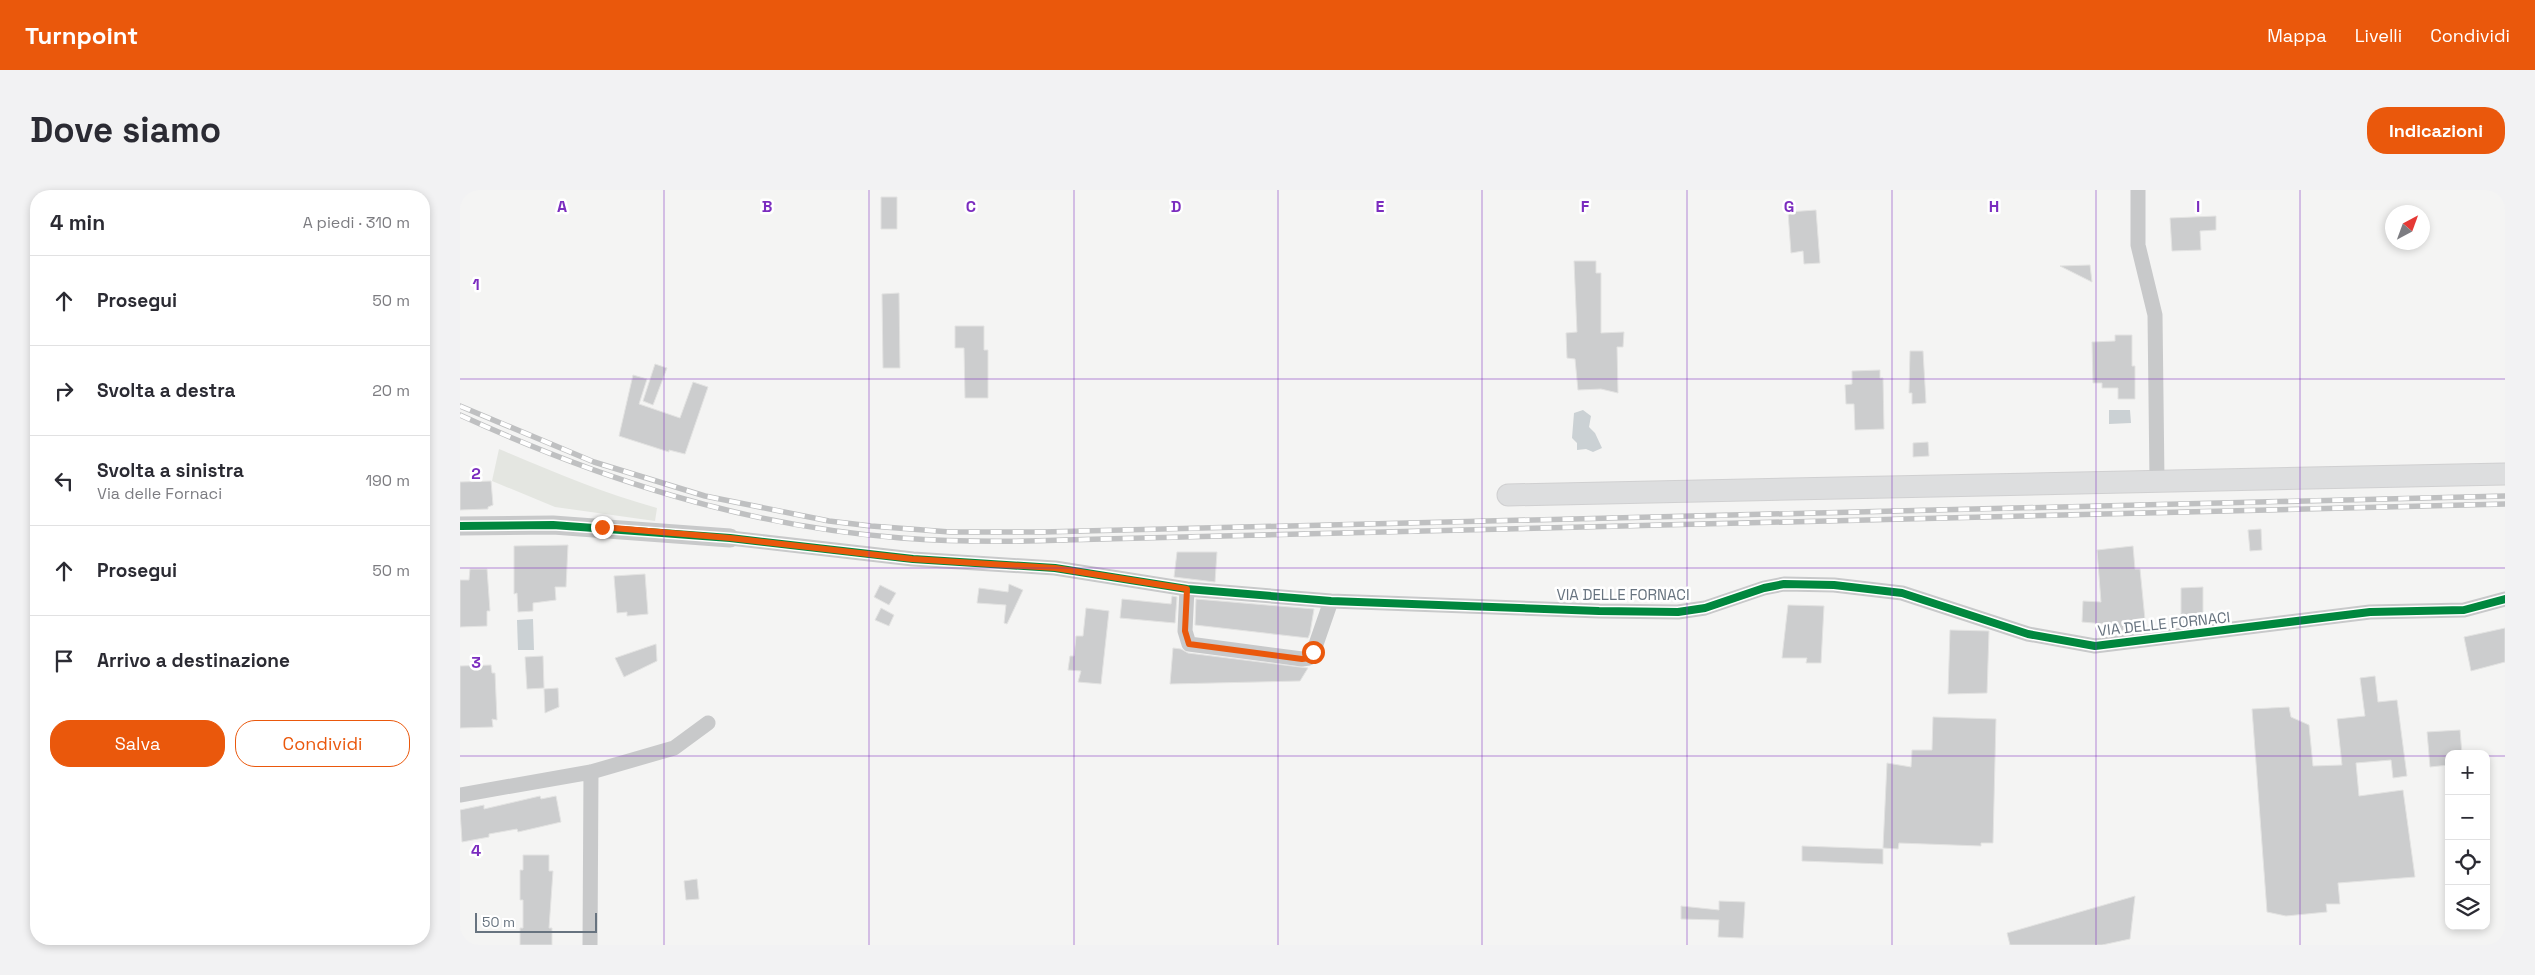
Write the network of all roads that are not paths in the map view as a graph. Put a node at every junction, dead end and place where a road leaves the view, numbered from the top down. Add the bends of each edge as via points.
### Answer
1 (2138, 190) edge
2 (2505, 474) edge
3 (2157, 481) junction
4 (1508, 495) dead end
5 (460, 526) edge
6 (730, 538) joint
7 (1187, 589) junction
8 (2505, 599) edge
9 (1331, 601) junction
10 (708, 723) dead end
11 (591, 772) junction
12 (460, 795) edge
13 (590, 945) edge

1 - 3 street via 2138,245 2156,315
2 - 3 main road
3 - 4 main road
5 - 6 street via 553,525
6 - 7 street, VIA DELLE FORNACI via 912,559 1055,568
7 - 9 street, VIA DELLE FORNACI
7 - 9 street via 1185,631 1189,644 1302,659 1310,658 1313,652
8 - 9 street, VIA DELLE FORNACI via 2464,610 2370,612 2095,646 2028,634 1902,593 1834,585 1784,584 1705,608 1678,612
10 - 11 street via 674,748
11 - 12 street
11 - 13 street

